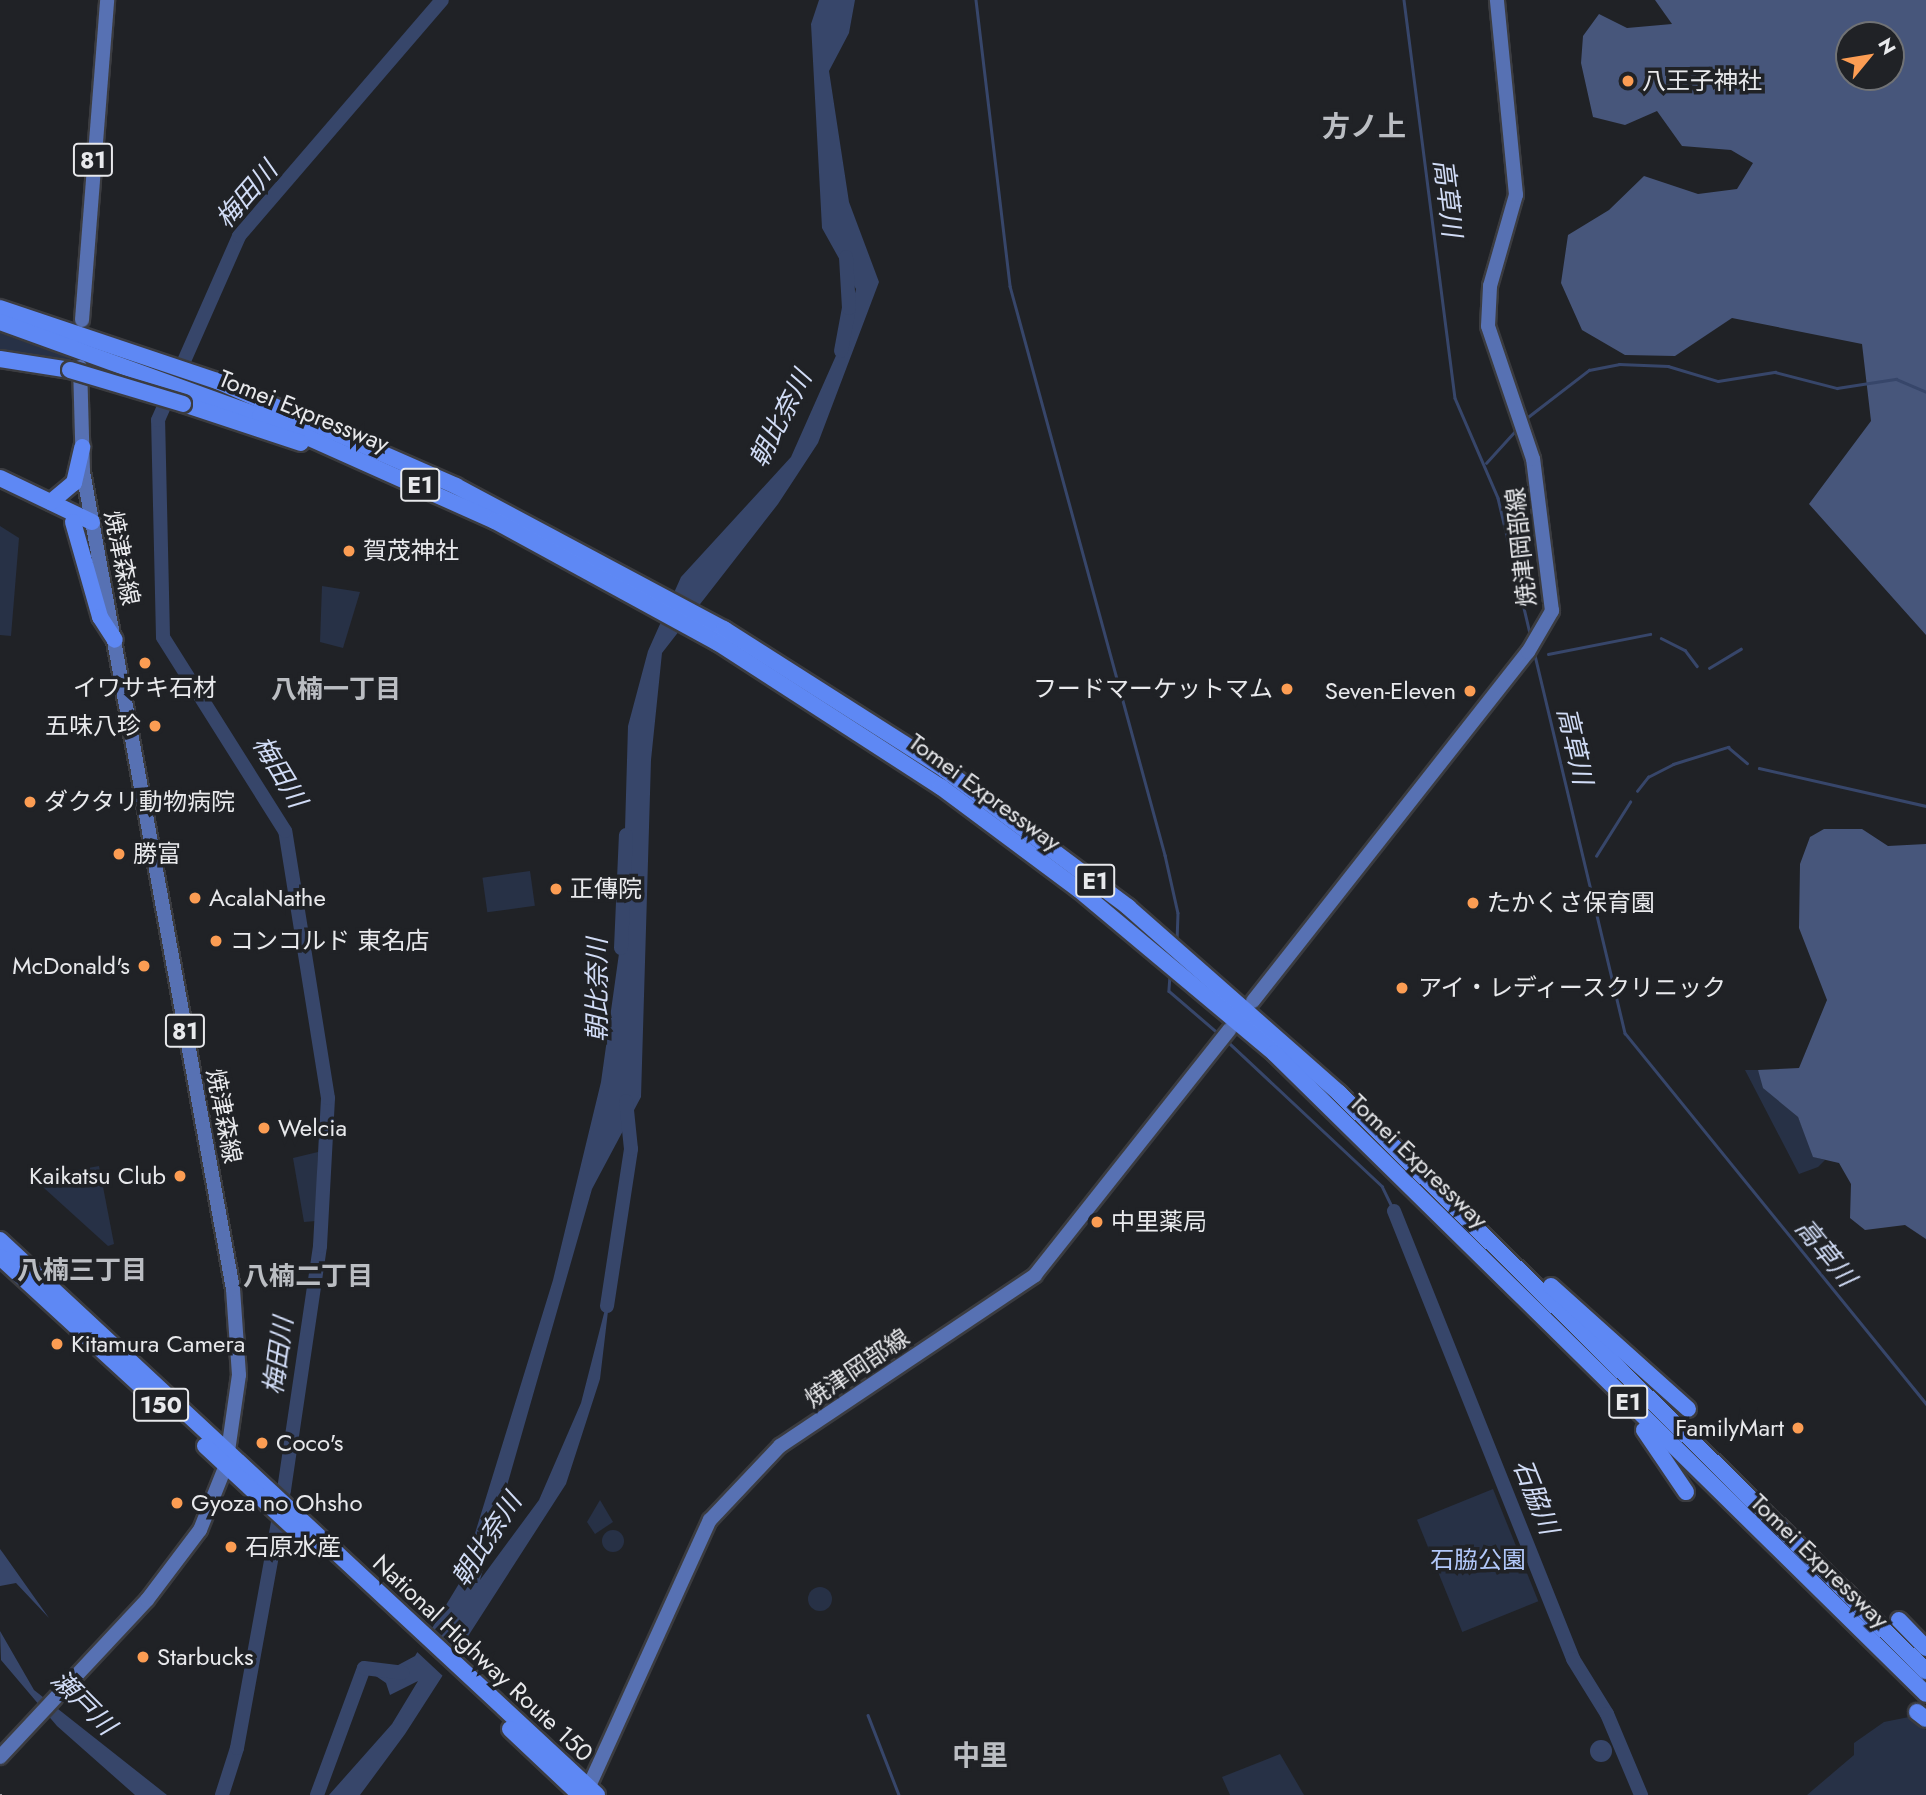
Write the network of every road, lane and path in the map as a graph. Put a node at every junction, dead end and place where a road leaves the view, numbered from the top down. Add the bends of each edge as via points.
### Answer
1 (107, 0) edge
2 (1497, 0) edge
3 (0, 308) edge
4 (82, 320) dead end
5 (0, 323) edge
6 (0, 359) edge
7 (75, 369) junction
8 (82, 447) junction
9 (393, 472) junction
10 (0, 478) edge
11 (0, 490) edge
12 (51, 502) junction
13 (72, 522) junction
14 (92, 522) junction
15 (639, 589) junction
16 (721, 636) junction
17 (115, 640) junction
18 (1253, 1000) dead end
19 (1229, 1030) dead end
20 (1432, 1179) junction
21 (0, 1240) edge
22 (0, 1256) edge
23 (1592, 1366) junction
24 (1688, 1409) dead end
25 (227, 1459) junction
26 (1686, 1492) dead end
27 (1899, 1620) dead end
28 (1926, 1648) edge
29 (1926, 1671) edge
30 (1926, 1694) edge
31 (0, 1758) edge
32 (588, 1793) edge

1 - 4 main road, 81
2 - 18 main road, 焼津岡部線 via 1516,195 1490,286 1488,326 1538,481 1553,602 1532,646
3 - 15 highway, Tomei Expressway / E1 via 205,376 399,459
5 - 9 highway, Tomei Expressway / E1 via 158,376
6 - 7 highway
7 - 8 main road, 焼津森線 / 81
7 - 9 highway, bridge
8 - 12 highway via 74,483
8 - 14 main road, 焼津森線 / 81
9 - 15 highway, Tomei Expressway / E1
10 - 12 highway
11 - 13 highway
12 - 14 highway
13 - 14 highway
13 - 17 highway via 100,617
14 - 17 main road, 焼津森線 / 81
15 - 16 highway, Tomei Expressway / E1
16 - 20 highway, Tomei Expressway / E1 via 881,727 1079,869 1238,1001
16 - 23 highway, Tomei Expressway / E1 via 941,787 1155,951 1415,1186
17 - 25 main road, 焼津森線 / 81 via 234,1300 239,1375
19 - 32 main road, 焼津岡部線 via 1035,1275 780,1446 709,1520
20 - 24 highway
20 - 29 highway, Tomei Expressway / E1 via 1726,1479
21 - 25 highway, National Highway Route 150 / 150
22 - 25 highway, National Highway Route 150 / 150
23 - 26 highway
23 - 30 highway, Tomei Expressway / E1
25 - 31 main road, 焼津森線 / 81 via 188,1549
25 - 32 highway, National Highway Route 150 / 150
27 - 28 highway

